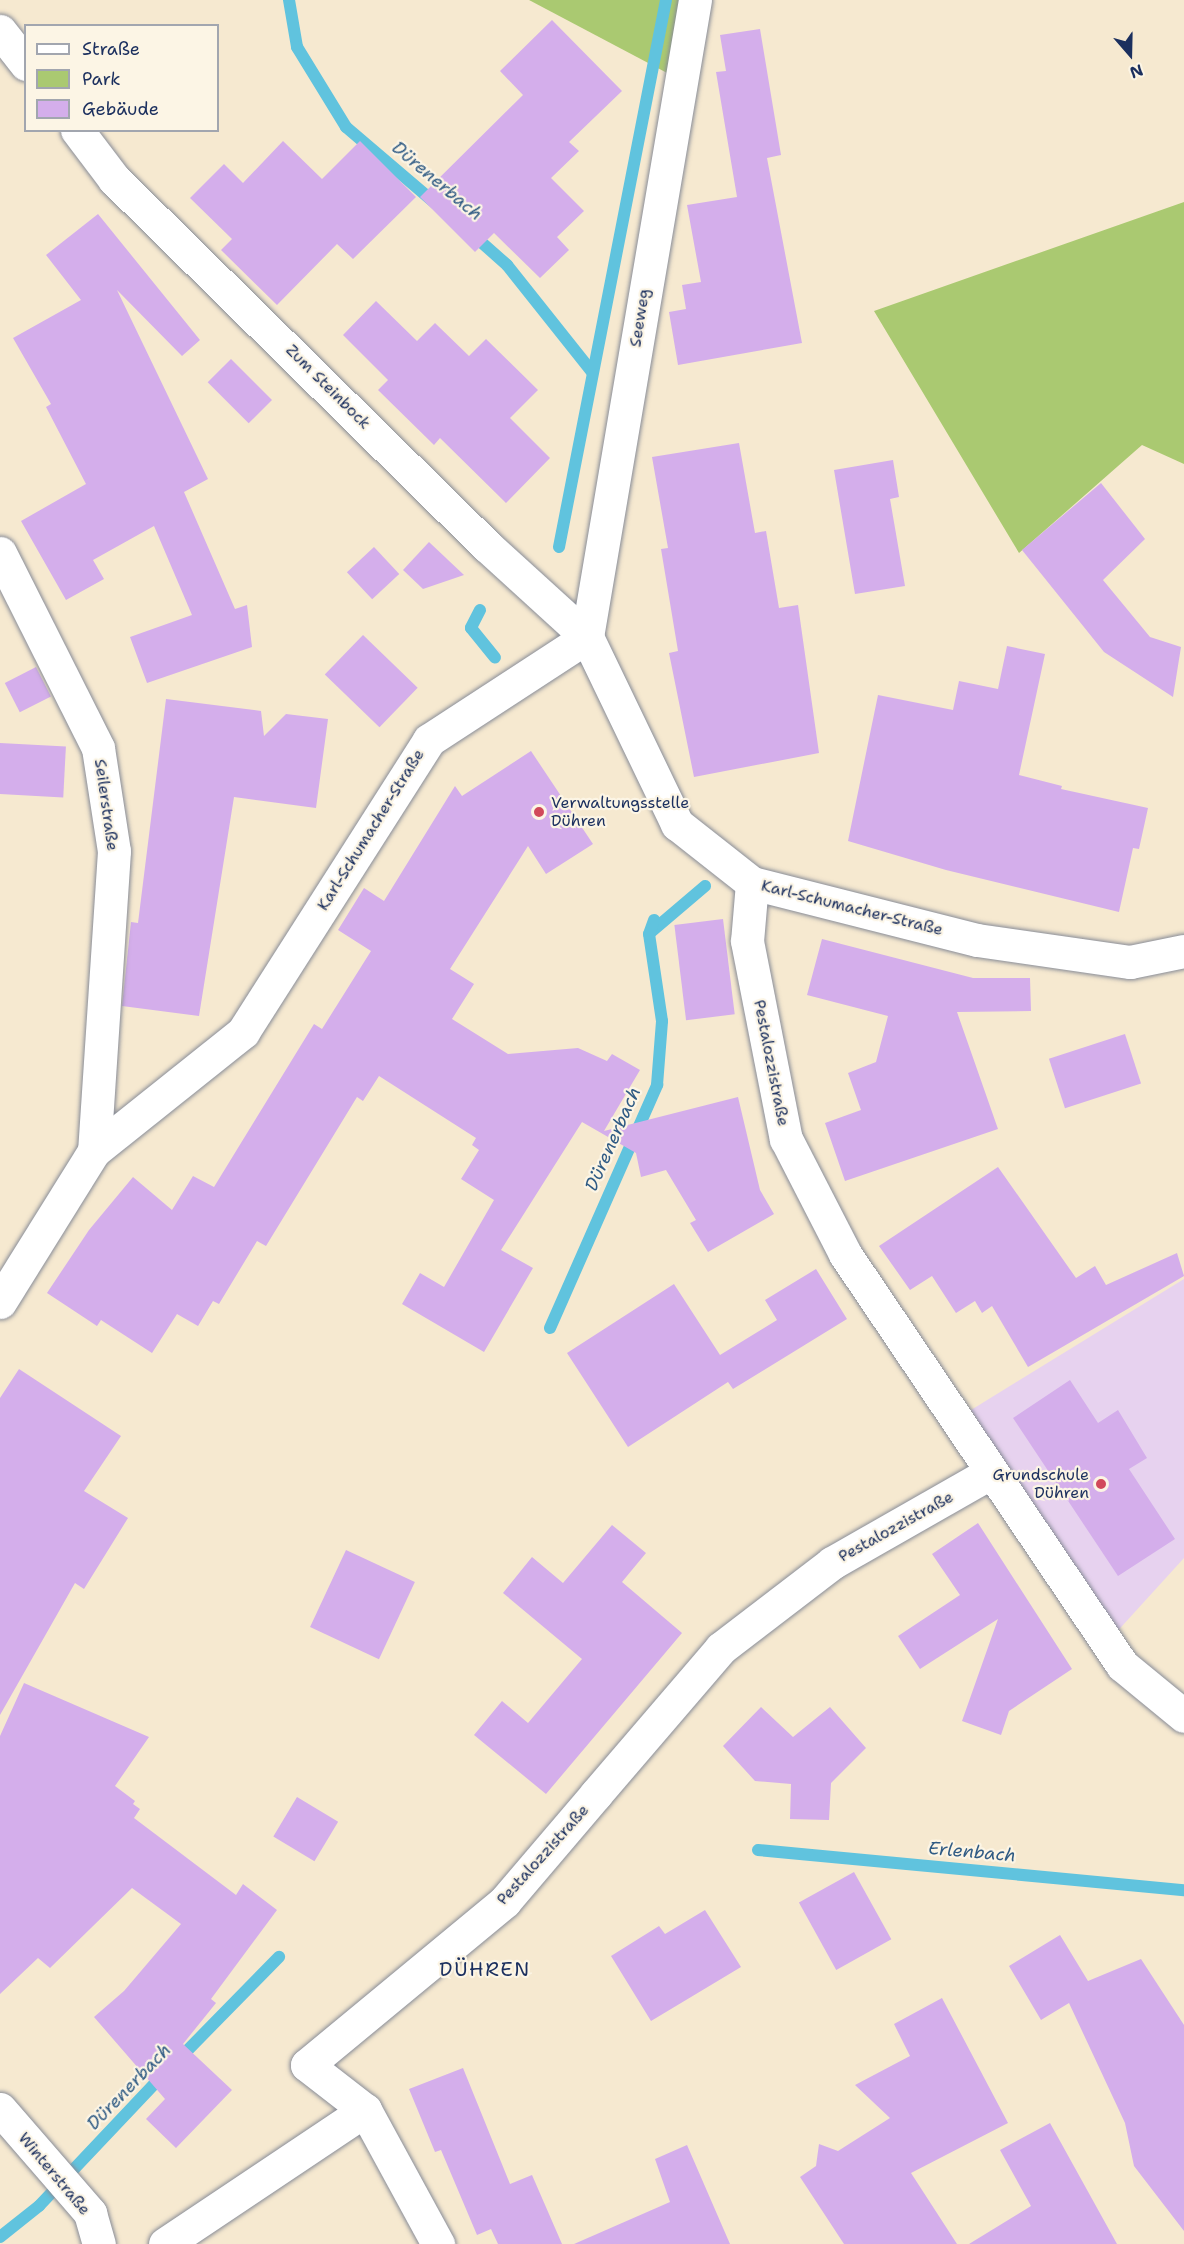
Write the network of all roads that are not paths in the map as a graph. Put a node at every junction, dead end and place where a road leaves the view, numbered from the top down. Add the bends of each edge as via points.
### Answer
1 (694, 0) edge
2 (0, 31) edge
3 (24, 61) edge
4 (79, 132) edge
5 (0, 553) edge
6 (587, 637) junction
7 (752, 883) junction
8 (1184, 951) edge
9 (94, 1151) junction
10 (0, 1302) edge
11 (990, 1473) junction
12 (1184, 1716) edge
13 (0, 2109) edge
14 (365, 2110) junction
15 (99, 2244) edge
16 (165, 2244) edge
17 (438, 2244) edge

1 - 6 street, Seeweg
2 - 3 street
4 - 6 street, Zum Steinbock via 114,179 487,546
5 - 9 street, Seilerstraße via 98,748 102,771 114,851
6 - 7 street, Karl-Schumacher-Straße via 677,824
6 - 9 street, Karl-Schumacher-Straße via 429,740 243,1032
7 - 8 street, Karl-Schumacher-Straße via 977,940 1130,962
7 - 11 street, Pestalozzistraße via 747,941 786,1139 845,1254
9 - 10 street, Karl-Schumacher-Straße
11 - 12 street, Pestalozzistraße via 1122,1665
11 - 14 street, Pestalozzistraße via 832,1563 721,1648 504,1901 307,2065
13 - 15 street, Winterstraße via 90,2213
14 - 16 street
14 - 17 street

